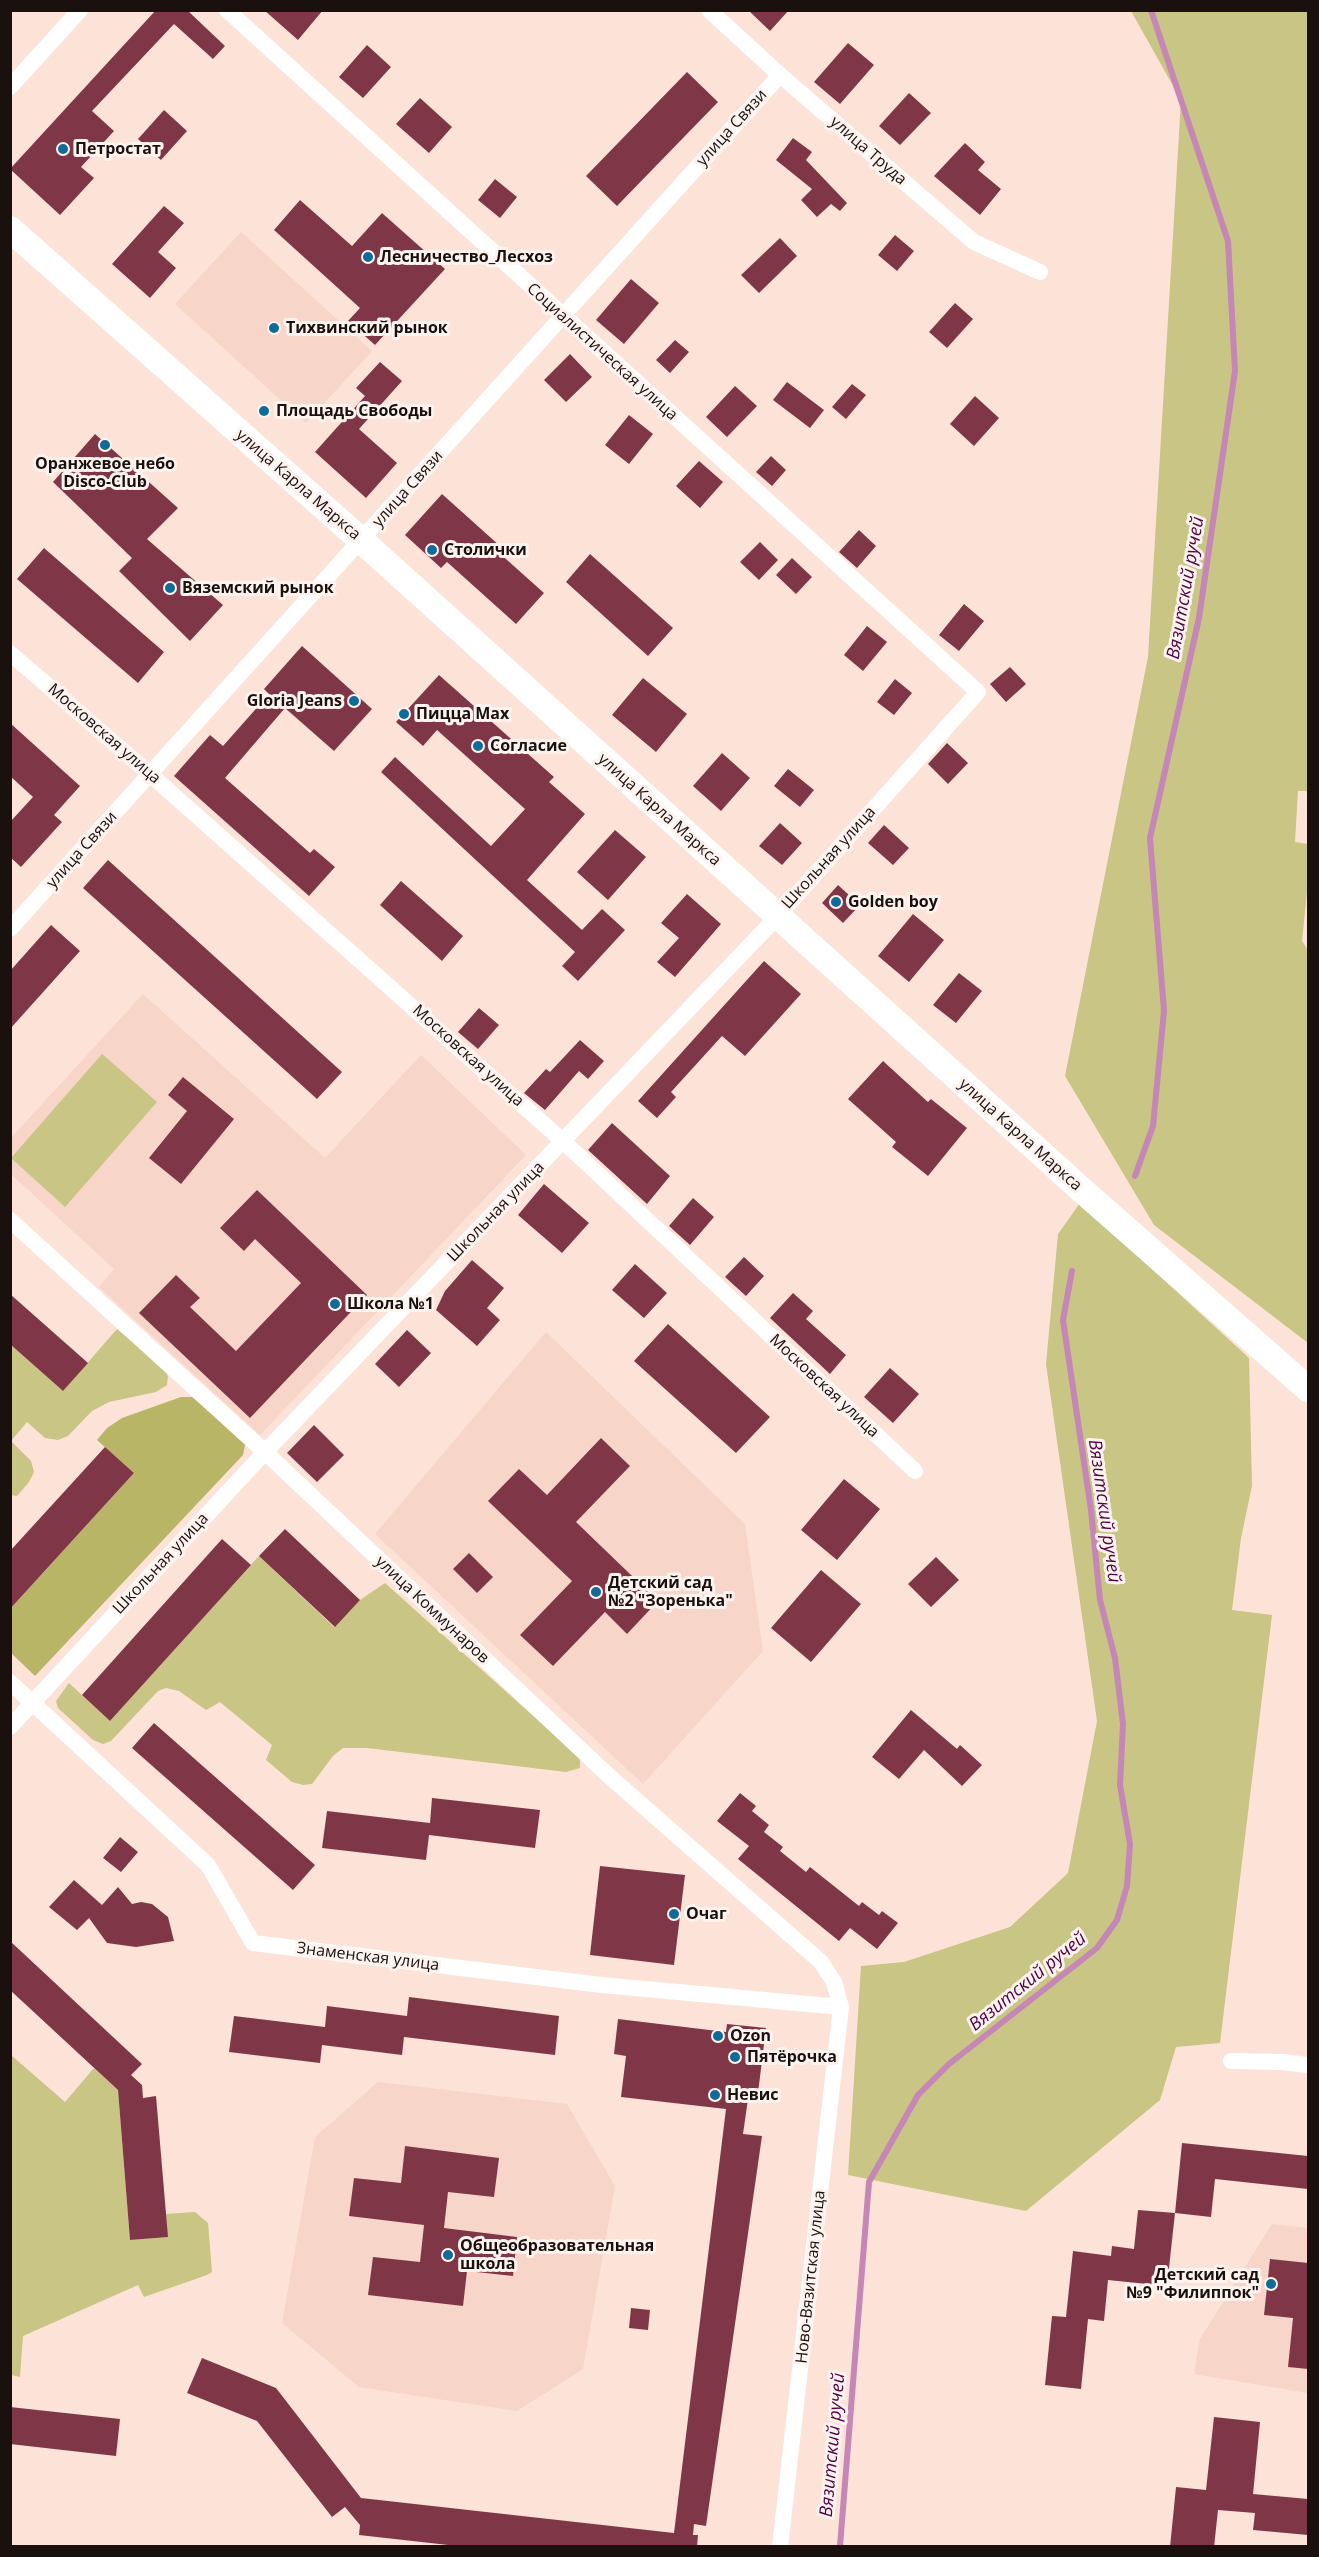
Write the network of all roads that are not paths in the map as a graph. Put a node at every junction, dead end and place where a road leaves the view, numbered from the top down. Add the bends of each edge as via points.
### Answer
1 (80, 10) edge
2 (227, 10) edge
3 (709, 10) edge
4 (780, 75) junction
5 (10, 87) edge
6 (10, 230) edge
7 (1040, 272) dead end
8 (563, 317) junction
9 (362, 541) junction
10 (10, 652) edge
11 (978, 692) joint
12 (151, 775) junction
13 (777, 917) junction
14 (10, 929) edge
15 (564, 1142) junction
16 (10, 1220) edge
17 (1308, 1389) edge
18 (265, 1452) junction
19 (915, 1471) dead end
20 (10, 1682) edge
21 (32, 1702) junction
22 (10, 1727) edge
23 (841, 2007) junction
24 (1232, 2061) dead end
25 (1308, 2065) edge
26 (780, 2547) edge

1 - 5 street
2 - 8 street, Социалистическая улица
3 - 4 street, улица Труда
4 - 7 street, улица Труда via 974,242
4 - 8 street, улица Связи
6 - 9 main road, улица Карла Маркса
8 - 9 street, улица Связи
8 - 11 street, Социалистическая улица
9 - 12 street, улица Связи
9 - 13 main road, улица Карла Маркса
10 - 12 street, Московская улица
11 - 13 street, Школьная улица
12 - 14 street, улица Связи
12 - 15 street, Московская улица
13 - 15 street, Школьная улица
13 - 17 main road, улица Карла Маркса
15 - 18 street, Школьная улица
15 - 19 street, Московская улица
16 - 18 street, улица Коммунаров
18 - 21 street, Школьная улица
18 - 23 street, улица Коммунаров via 609,1776 821,1962 834,1982
20 - 21 street, Знаменская улица
21 - 22 street, Школьная улица
21 - 23 street, Знаменская улица via 208,1865 253,1943 602,1985
23 - 26 street, Ново-Вязитская улица
24 - 25 street

